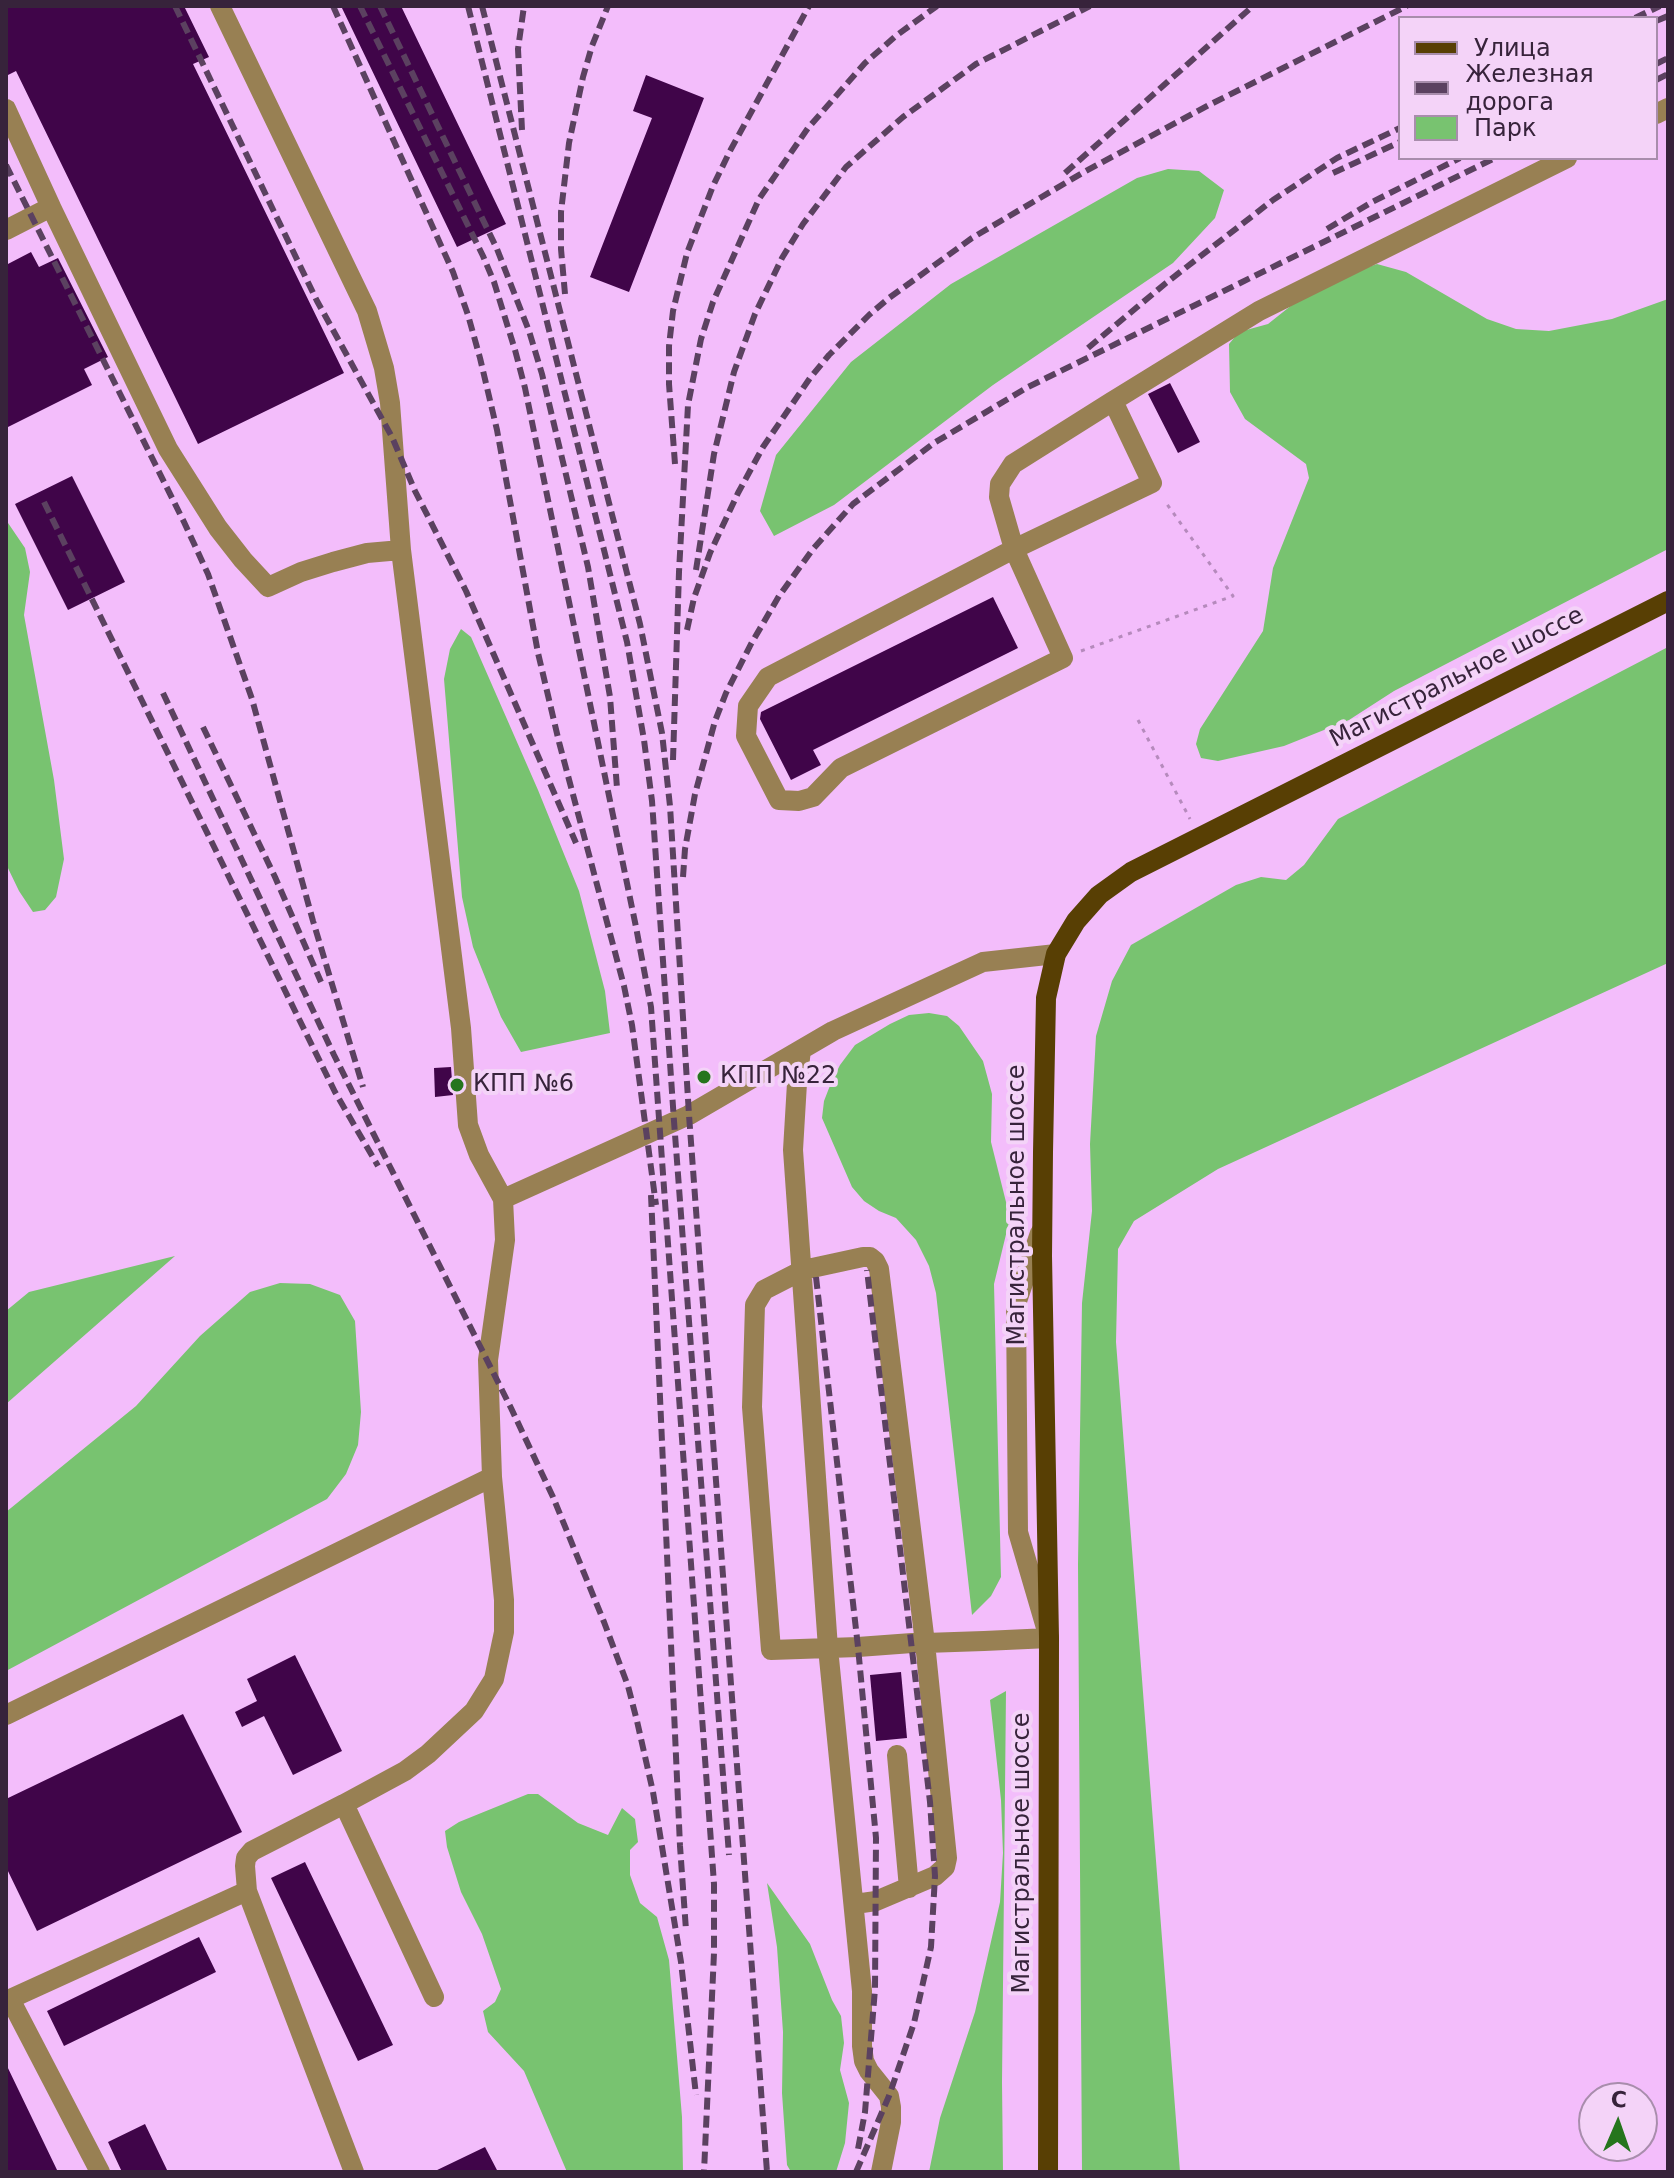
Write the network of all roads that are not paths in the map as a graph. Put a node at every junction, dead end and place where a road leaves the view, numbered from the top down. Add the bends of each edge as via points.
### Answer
1 (220, 6) edge
2 (6, 109) edge
3 (1563, 160) edge
4 (51, 207) junction
5 (6, 230) edge
6 (1113, 401) junction
7 (1014, 549) junction
8 (401, 550) junction
9 (1668, 601) edge
10 (1056, 954) junction
11 (801, 1050) junction
12 (503, 1199) junction
13 (1042, 1228) junction
14 (803, 1270) junction
15 (492, 1477) junction
16 (1049, 1638) junction
17 (925, 1643) junction
18 (828, 1648) junction
19 (6, 1715) edge
20 (897, 1755) dead end
21 (344, 1804) junction
22 (909, 1888) junction
23 (247, 1891) junction
24 (855, 1904) junction
25 (434, 1997) dead end
26 (100, 2172) edge
27 (354, 2172) edge
28 (881, 2172) edge
29 (1048, 2172) edge

1 - 8 lane via 377,340 390,403
2 - 4 lane
3 - 6 lane via 1259,311
4 - 5 lane
4 - 8 lane via 168,449 218,528 268,587 333,562
6 - 7 lane via 1005,474 999,497
6 - 7 lane via 1152,483
7 - 7 lane via 1063,658 841,768 813,797 779,800 746,736 748,706 768,677
8 - 12 lane via 458,1003 468,1125
9 - 10 main road, Магистральное шоссе via 1131,872 1099,895
10 - 11 lane via 983,962
10 - 13 main road, Магистральное шоссе via 1045,1013
11 - 12 lane via 689,1115
11 - 14 lane via 793,1150
12 - 15 lane via 505,1240 488,1360
13 - 16 main road, Магистральное шоссе
13 - 16 lane via 1016,1304 1018,1532
14 - 17 lane via 863,1257 870,1257 879,1269
14 - 18 lane
14 - 18 lane via 764,1290 755,1305 752,1407 771,1650
15 - 19 lane
15 - 21 lane via 504,1600 504,1632 494,1679 474,1711 444,1740 405,1771
16 - 17 lane
16 - 29 main road, Магистральное шоссе
17 - 18 lane
17 - 22 lane via 947,1858 942,1872
18 - 24 lane
20 - 22 lane
21 - 23 lane via 252,1851 246,1858
21 - 25 lane
22 - 24 lane
23 - 26 lane via 10,1999
23 - 27 lane
24 - 28 lane via 864,2061 891,2107

